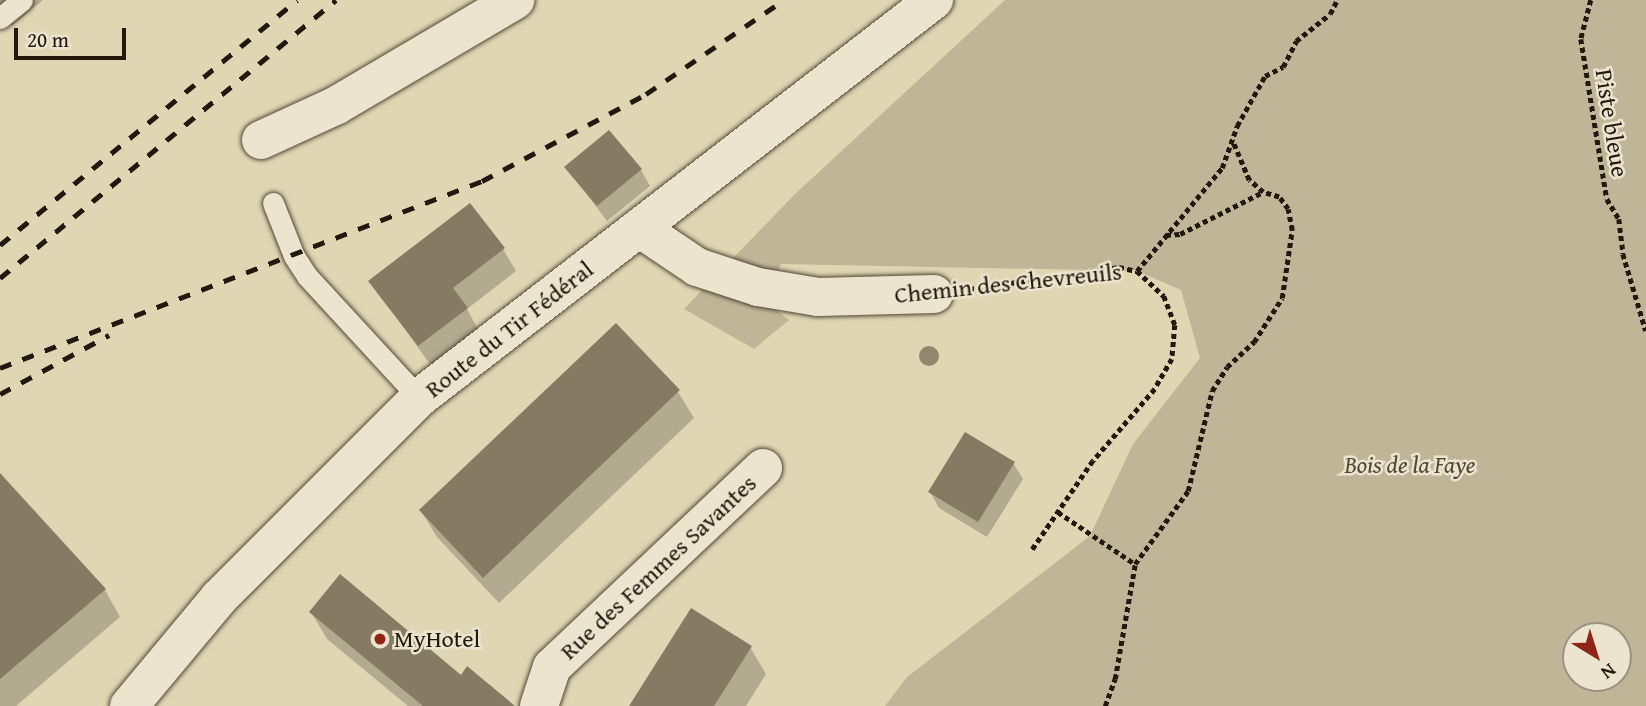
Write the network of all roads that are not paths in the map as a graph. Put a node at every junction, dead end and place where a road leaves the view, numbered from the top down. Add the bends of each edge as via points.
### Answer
1 (22, 0) edge
2 (515, 0) edge
3 (934, 0) edge
4 (0, 18) edge
5 (261, 140) dead end
6 (274, 203) dead end
7 (639, 228) junction
8 (934, 295) road end
9 (419, 398) junction
10 (763, 468) dead end
11 (129, 706) edge
12 (539, 706) edge

1 - 4 lane
2 - 5 street via 337,106
3 - 7 street, Route du Tir Fédéral
6 - 9 lane via 293,256 307,276
7 - 8 street, Chemin des Chevreuils via 697,267 758,287 818,297
7 - 9 street, Route du Tir Fédéral
9 - 11 street, Route du Tir Fédéral via 219,598
10 - 12 street, Rue des Femmes Savantes via 552,667

